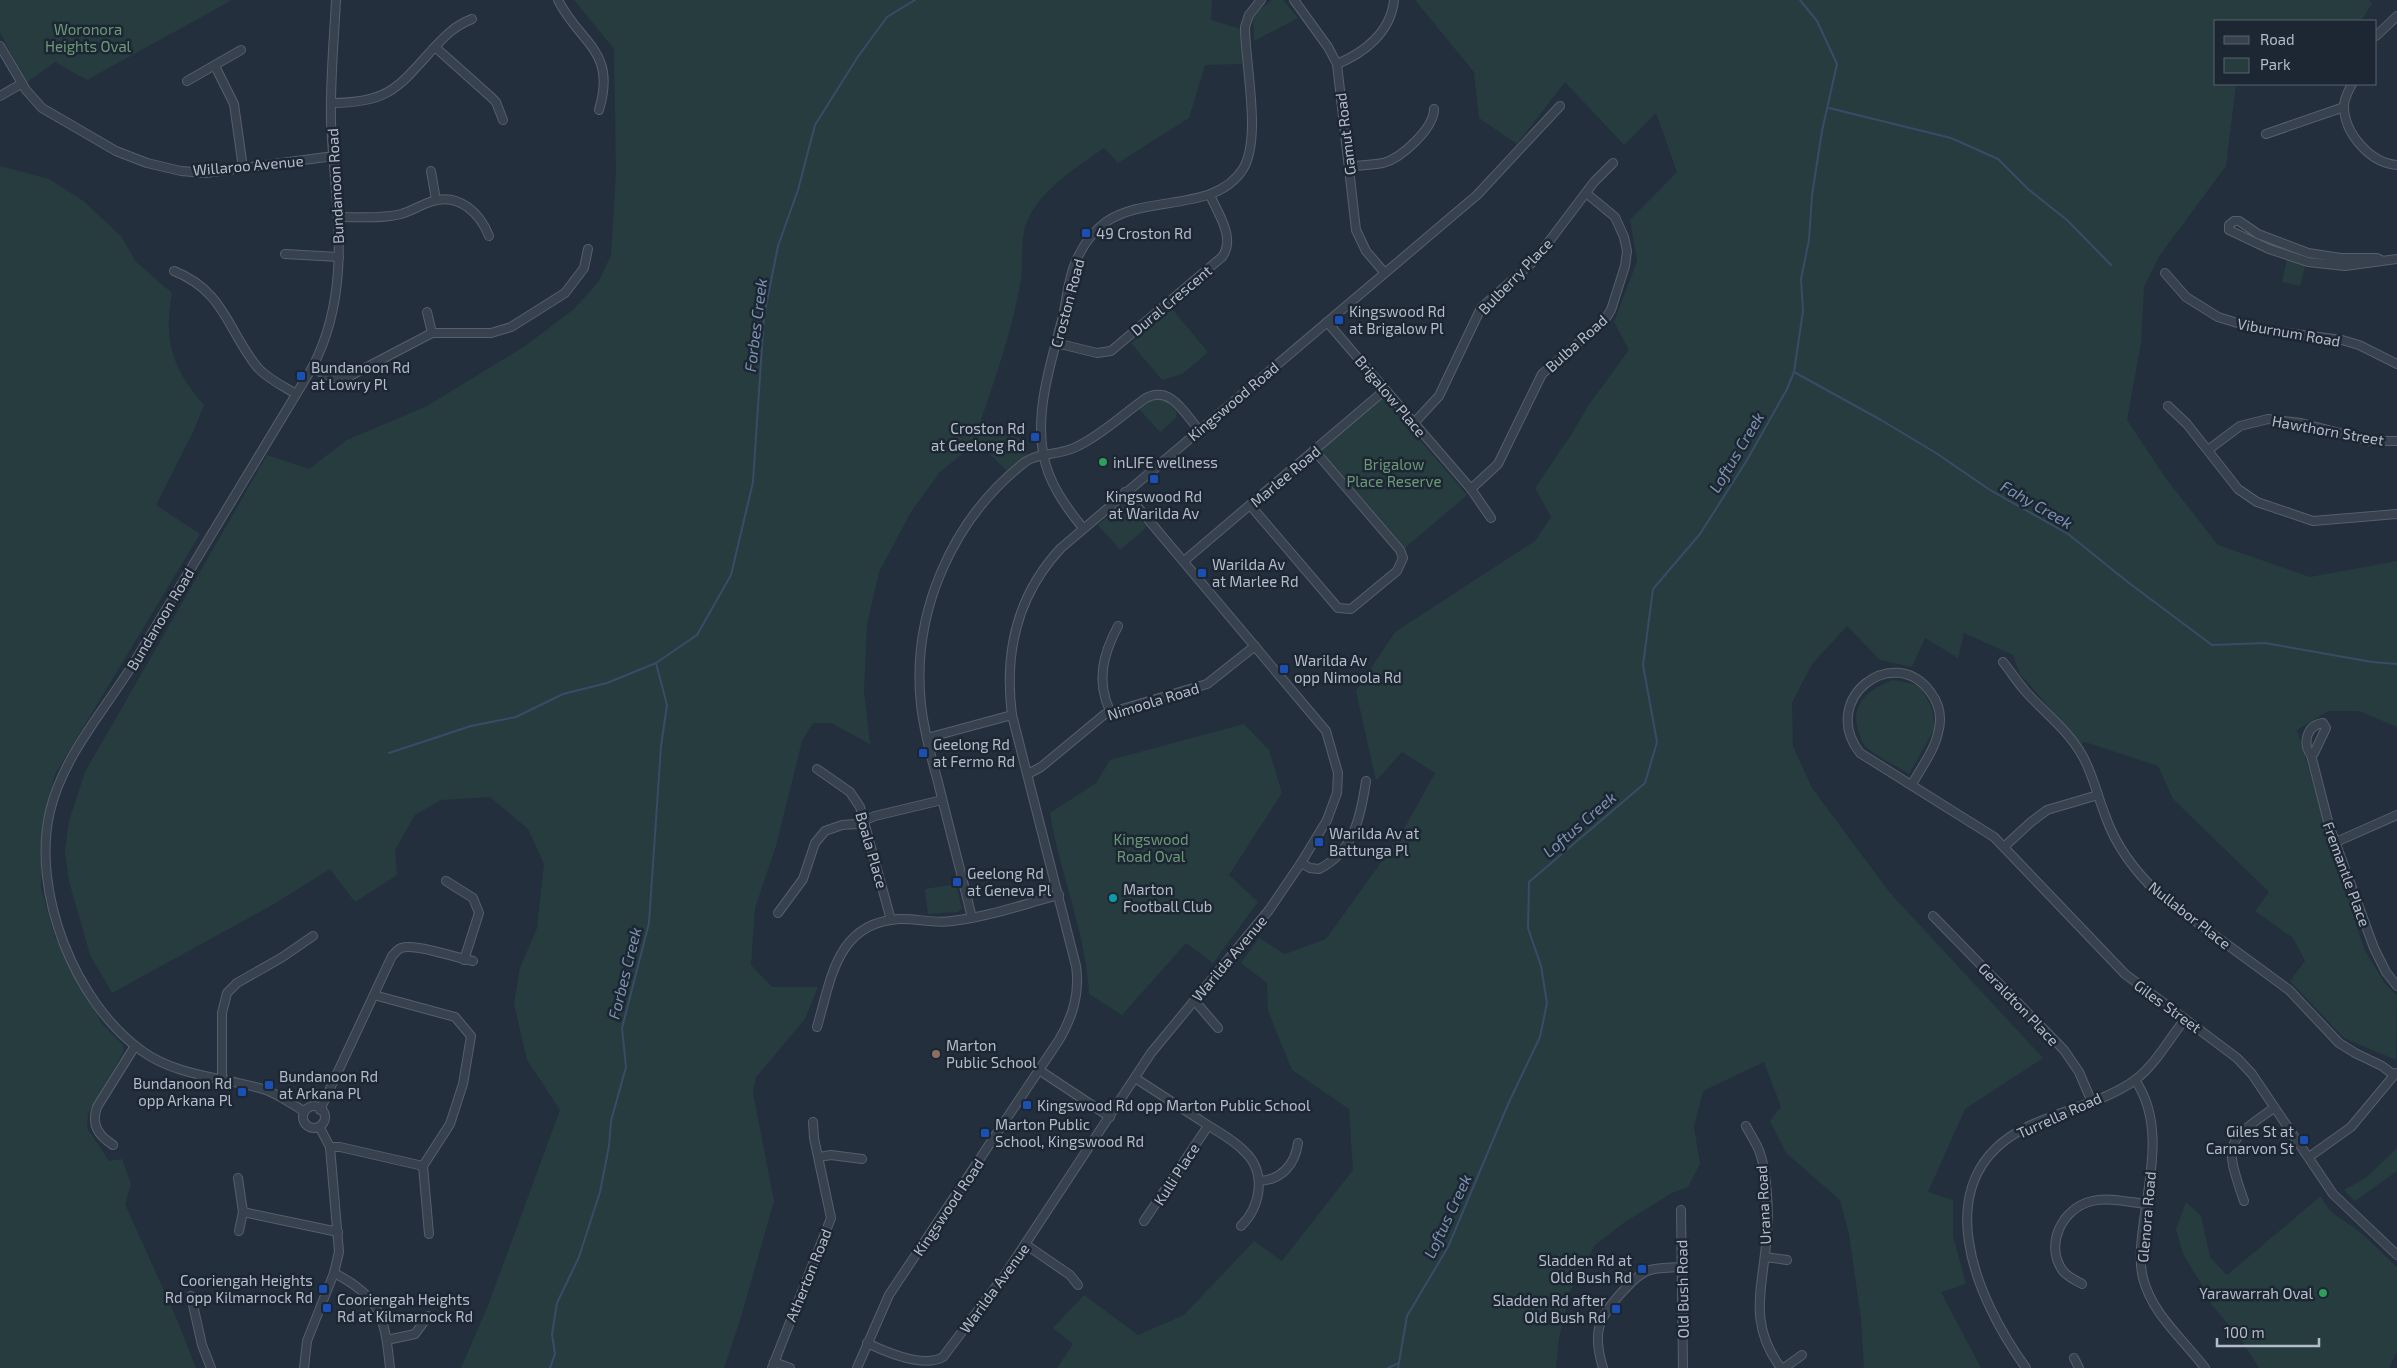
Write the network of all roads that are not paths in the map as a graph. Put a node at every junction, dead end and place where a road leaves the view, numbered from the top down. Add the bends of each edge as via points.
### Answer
1 (336, 0) edge
2 (558, 0) edge
3 (1261, 0) edge
4 (1294, 0) edge
5 (1394, 0) edge
6 (2397, 16) edge
7 (472, 19) dead end
8 (2377, 35) edge
9 (0, 46) edge
10 (435, 47) junction
11 (241, 50) dead end
12 (1336, 64) junction
13 (215, 66) junction
14 (187, 81) dead end
15 (21, 84) junction
16 (2352, 85) edge
17 (0, 96) edge
18 (331, 103) junction
19 (1560, 106) dead end
20 (2344, 107) junction
21 (1434, 109) dead end
22 (599, 110) dead end
23 (503, 120) dead end
24 (2266, 134) dead end
25 (334, 156) junction
26 (1613, 163) dead end
27 (2397, 165) edge
28 (1349, 166) junction
29 (243, 168) junction
30 (431, 171) dead end
31 (1586, 193) junction
32 (1210, 195) junction
33 (436, 200) junction
34 (340, 217) junction
35 (489, 236) dead end
36 (588, 249) dead end
37 (285, 254) dead end
38 (339, 257) junction
39 (2397, 259) edge
40 (2381, 260) junction
41 (174, 271) dead end
42 (1384, 272) junction
43 (2165, 273) dead end
44 (427, 312) dead end
45 (1327, 322) junction
46 (432, 333) junction
47 (1056, 342) junction
48 (2397, 364) edge
49 (312, 368) junction
50 (1386, 390) junction
51 (296, 394) junction
52 (2168, 406) dead end
53 (1414, 423) junction
54 (1199, 430) junction
55 (2397, 441) edge
56 (1314, 450) junction
57 (2208, 450) junction
58 (1043, 454) junction
59 (1471, 489) junction
60 (1126, 492) junction
61 (1250, 505) junction
62 (2397, 514) edge
63 (1491, 518) dead end
64 (1084, 528) junction
65 (1184, 561) junction
66 (1118, 626) dead end
67 (1255, 646) junction
68 (2003, 662) dead end
69 (1110, 711) junction
70 (1012, 715) junction
71 (927, 738) junction
72 (2311, 755) dead end
73 (817, 769) dead end
74 (1028, 774) junction
75 (1366, 781) dead end
76 (1912, 784) junction
77 (2098, 795) junction
78 (942, 800) junction
79 (2397, 814) edge
80 (865, 821) junction
81 (2336, 842) junction
82 (2004, 847) junction
83 (1301, 863) junction
84 (446, 881) dead end
85 (1059, 895) junction
86 (778, 913) dead end
87 (1933, 916) dead end
88 (972, 918) junction
89 (891, 920) junction
90 (313, 936) dead end
91 (464, 960) junction
92 (473, 961) dead end
93 (2397, 986) edge
94 (374, 995) junction
95 (1194, 1000) junction
96 (2184, 1019) junction
97 (817, 1027) dead end
98 (1218, 1028) dead end
99 (135, 1046) junction
100 (1039, 1070) junction
101 (2396, 1073) edge
102 (1135, 1078) junction
103 (222, 1080) junction
104 (2134, 1080) junction
105 (2092, 1100) junction
106 (2274, 1108) junction
107 (304, 1110) junction
108 (320, 1110) junction
109 (1110, 1117) junction
110 (813, 1122) dead end
111 (1208, 1126) junction
112 (1746, 1126) dead end
113 (320, 1128) junction
114 (1298, 1144) dead end
115 (113, 1145) dead end
116 (330, 1147) junction
117 (819, 1157) junction
118 (2309, 1157) junction
119 (862, 1159) dead end
120 (424, 1166) junction
121 (238, 1178) dead end
122 (1259, 1181) junction
123 (2244, 1201) dead end
124 (2145, 1204) junction
125 (1681, 1210) dead end
126 (243, 1212) junction
127 (1144, 1221) dead end
128 (1241, 1226) dead end
129 (239, 1231) dead end
130 (338, 1232) junction
131 (429, 1234) dead end
132 (1026, 1244) junction
133 (2397, 1254) edge
134 (1765, 1257) junction
135 (1788, 1260) dead end
136 (1681, 1267) junction
137 (334, 1274) junction
138 (2082, 1284) dead end
139 (1078, 1285) dead end
140 (191, 1296) dead end
141 (428, 1316) dead end
142 (387, 1340) junction
143 (867, 1343) junction
144 (1802, 1355) dead end
145 (2074, 1358) dead end
146 (773, 1365) edge
147 (211, 1368) edge
148 (304, 1368) edge
149 (390, 1368) edge
150 (790, 1368) edge
151 (857, 1368) edge
152 (1603, 1368) edge
153 (1683, 1368) edge
154 (1783, 1368) edge
155 (2026, 1368) edge
156 (2079, 1368) edge
157 (2205, 1368) edge

1 - 18 street, Bundanoon Road
2 - 22 street via 592,45 601,63 604,94
3 - 32 street, Croston Road via 1249,15 1245,27 1252,133 1249,156 1238,174
4 - 12 street, Gamut Road via 1328,47
5 - 12 street via 1389,17 1374,42
6 - 8 street
7 - 10 street via 450,30
9 - 15 street, Willaroo Avenue
10 - 18 street via 406,79 386,95 365,102
10 - 23 street via 496,102
11 - 13 street
12 - 28 street, Gamut Road
13 - 14 street
13 - 29 street via 234,104
15 - 17 street
15 - 29 street, Willaroo Avenue via 51,114 134,159 194,172
16 - 20 street
18 - 25 street, Bundanoon Road
19 - 42 street, Kingswood Road via 1477,195
20 - 24 street
20 - 27 street via 2352,135 2359,144 2384,163
21 - 28 street via 1428,128 1396,157 1383,163
25 - 29 street, Willaroo Avenue
25 - 34 street, Bundanoon Road
26 - 31 street, Bulberry Place
28 - 42 street, Gamut Road via 1356,230 1366,250
30 - 33 street
31 - 53 street, Bulberry Place via 1535,260 1481,308 1438,396
31 - 59 street, Bulba Road via 1615,217 1624,236 1625,266 1611,310 1604,321 1542,374 1498,464
32 - 47 street, Croston Road via 1133,209 1114,217 1097,230 1075,264
32 - 47 street, Dural Crescent via 1229,240 1228,249 1222,257 1110,351 1097,353
33 - 34 street via 395,215
33 - 35 street via 454,201 469,207 484,224
34 - 38 street, Bundanoon Road
36 - 46 street via 584,268 565,293 511,326 490,333
37 - 38 street
38 - 49 street, Bundanoon Road via 332,320
39 - 40 street
40 - 40 street via 2345,266 2308,262 2234,234 2229,230 2229,224 2238,221 2258,234 2308,253
41 - 51 street via 192,281 220,306 264,374
42 - 45 street, Kingswood Road
43 - 48 street, Viburnum Road via 2186,297 2218,317 2257,329 2342,340
44 - 46 street
45 - 50 street, Brigalow Place
45 - 54 street, Kingswood Road
46 - 49 street via 346,378 333,378
47 - 58 street, Croston Road via 1041,411
49 - 51 street, Bundanoon Road
50 - 53 street, Brigalow Place
50 - 56 street, Marlee Road
51 - 99 street, Bundanoon Road via 129,671 74,752 50,814 45,848 46,874 59,933 96,1002
52 - 57 street
53 - 59 street, Brigalow Place
54 - 58 street via 1172,398 1154,395 1078,447 1055,455
54 - 60 street, Kingswood Road
55 - 57 street, Hawthorn Street via 2371,441 2268,418 2240,426
56 - 61 street, Marlee Road
56 - 61 street via 1400,550 1403,558 1390,577 1351,609 1338,608
57 - 62 street via 2234,484 2249,496 2303,519 2329,521
58 - 64 street, Croston Road via 1057,492
58 - 71 street via 1024,463 991,494 962,533 939,577 929,606 919,680
59 - 63 street, Brigalow Place
60 - 64 street, Kingswood Road
60 - 65 street, Warilda Avenue
61 - 65 street, Marlee Road
64 - 70 street, Kingswood Road via 1047,564 1020,614 1009,665
65 - 67 street, Warilda Avenue
66 - 69 street via 1102,666 1102,688
67 - 69 street, Nimoola Road via 1207,684
67 - 83 street, Warilda Avenue via 1326,731 1335,761 1338,783 1331,811
68 - 77 street, Nullabor Place via 2026,692 2073,741 2088,767
69 - 74 street, Nimoola Road
70 - 71 street
70 - 74 street, Kingswood Road
71 - 78 street
72 - 81 street, Fremantle Place
73 - 80 street, Boala Place via 850,792
74 - 85 street, Kingswood Road
75 - 83 street via 1361,816 1344,848 1319,869
76 - 76 street, Giles Street via 1868,759 1855,746 1848,731 1848,714 1854,695 1868,680 1877,676 1904,674 1919,681 1939,709 1940,726 1935,743
76 - 82 street, Giles Street via 1986,831
77 - 82 street via 2047,810
77 - 101 street, Nullabor Place via 2120,849 2153,888 2289,990 2339,1043
78 - 80 street
78 - 88 street
79 - 81 street
80 - 86 street via 830,828 822,834 815,843 803,879
80 - 89 street, Boala Place
81 - 93 street, Fremantle Place via 2374,948
82 - 96 street, Giles Street via 2124,974
83 - 95 street, Warilda Avenue via 1269,910
84 - 91 street via 473,898 478,913
85 - 88 street
85 - 100 street, Kingswood Road via 1076,966 1078,989 1067,1026
87 - 105 street, Geraldton Place via 2064,1050
88 - 89 street via 944,922
89 - 97 street via 864,930 838,957 829,978
90 - 103 street via 237,983 227,993 222,1013
91 - 92 street
91 - 94 street via 401,948 392,956
94 - 108 street
94 - 120 street via 455,1017 471,1036 463,1084 450,1124
95 - 98 street
95 - 102 street, Warilda Avenue
96 - 104 street, Turrella Road
96 - 106 street, Giles Street via 2244,1065
99 - 103 street, Bundanoon Road via 174,1068
99 - 115 street via 94,1116 98,1133
100 - 109 street
100 - 143 street, Kingswood Road via 889,1294
101 - 118 street via 2352,1127
102 - 109 street, Warilda Avenue
102 - 111 street
103 - 107 street, Bundanoon Road via 268,1091
104 - 105 street, Turrella Road
104 - 124 street, Glenora Road via 2144,1094 2153,1127
105 - 155 street, Turrella Road via 2028,1126 2002,1143 1980,1171 1967,1207 1968,1246 1972,1262 1999,1328
106 - 118 street, Giles Street
106 - 123 street via 2242,1131 2233,1146 2234,1173
107 - 108 street via 311,1106
107 - 113 street via 303,1118 309,1125
108 - 113 street via 325,1117
109 - 132 street, Warilda Avenue
110 - 117 street, Atherton Road
111 - 122 street via 1249,1156
111 - 127 street, Kulli Place
112 - 134 street, Urana Road via 1760,1152 1763,1166 1767,1230
113 - 116 street
114 - 122 street via 1296,1155 1287,1169 1274,1179
116 - 120 street
116 - 130 street
117 - 119 street via 831,1155
117 - 146 street, Atherton Road via 831,1218
118 - 133 street, Giles Street via 2342,1204
120 - 131 street
121 - 126 street
122 - 128 street via 1256,1204
124 - 138 street via 2092,1200 2081,1204 2064,1219 2056,1235 2056,1256 2063,1271
124 - 157 street, Glenora Road via 2140,1256 2144,1284 2156,1309
125 - 136 street, Old Bush Road
126 - 129 street
126 - 130 street
130 - 137 street via 339,1252
132 - 139 street via 1070,1275
132 - 143 street, Warilda Avenue via 990,1297 936,1363 920,1366
134 - 135 street, Urana Road
134 - 154 street, Urana Road via 1759,1322 1767,1347
136 - 152 street via 1659,1268 1640,1275 1607,1310 1597,1332
136 - 153 street, Old Bush Road
137 - 142 street via 350,1282 374,1304 383,1321
137 - 148 street via 307,1340
140 - 147 street via 202,1345
141 - 142 street via 415,1334
142 - 149 street
143 - 151 street, Kingswood Road
144 - 154 street, Urana Road
145 - 156 street
146 - 150 street

